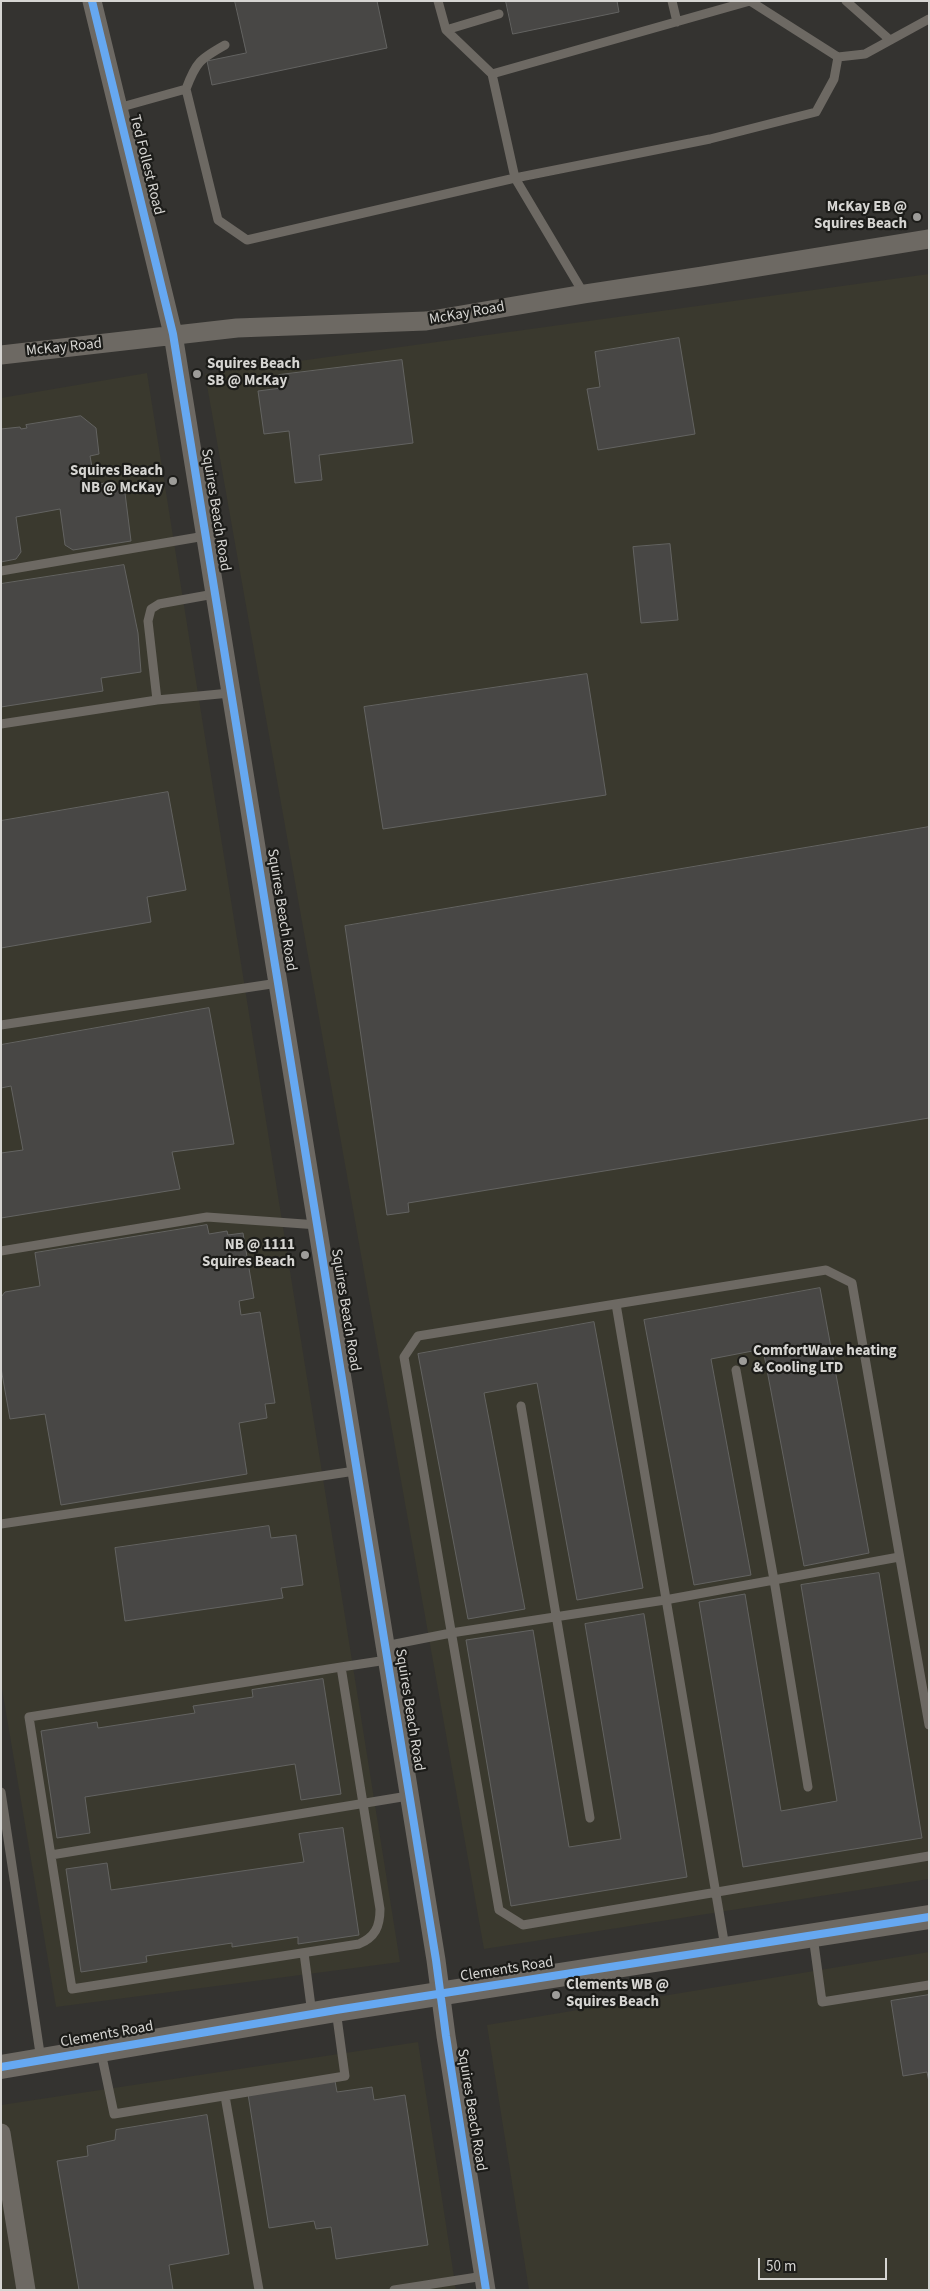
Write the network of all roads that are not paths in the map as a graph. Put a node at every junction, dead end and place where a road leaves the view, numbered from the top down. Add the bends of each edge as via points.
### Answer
1 (92, 1) edge
2 (438, 1) edge
3 (672, 1) edge
4 (750, 1) edge
5 (846, 1) edge
6 (499, 14) dead end
7 (929, 19) edge
8 (677, 22) junction
9 (446, 30) junction
10 (890, 40) junction
11 (225, 45) dead end
12 (838, 58) junction
13 (492, 74) junction
14 (186, 89) junction
15 (118, 108) junction
16 (515, 178) junction
17 (929, 239) edge
18 (584, 294) junction
19 (173, 334) junction
20 (1, 355) edge
21 (205, 536) junction
22 (1, 571) edge
23 (214, 594) junction
24 (230, 693) junction
25 (157, 700) junction
26 (1, 724) edge
27 (278, 983) junction
28 (1, 1025) edge
29 (318, 1225) junction
30 (1, 1251) edge
31 (616, 1304) junction
32 (736, 1370) dead end
33 (522, 1406) dead end
34 (355, 1471) junction
35 (1, 1524) edge
36 (900, 1557) junction
37 (774, 1580) junction
38 (665, 1600) junction
39 (557, 1617) junction
40 (451, 1633) junction
41 (386, 1653) junction
42 (341, 1667) junction
43 (929, 1725) edge
44 (808, 1788) dead end
45 (1, 1792) edge
46 (408, 1796) junction
47 (363, 1804) junction
48 (590, 1818) dead end
49 (51, 1854) junction
50 (929, 1856) edge
51 (717, 1892) junction
52 (929, 1917) edge
53 (812, 1936) junction
54 (725, 1950) junction
55 (304, 1953) junction
56 (929, 1985) edge
57 (440, 1993) junction
58 (336, 2010) junction
59 (312, 2014) junction
60 (101, 2050) junction
61 (41, 2060) junction
62 (1, 2067) edge
63 (225, 2096) junction
64 (1, 2133) edge
65 (485, 2283) edge
66 (26, 2290) edge
67 (259, 2290) edge
68 (394, 2290) edge

1 - 15 street, Ted Follest Road
2 - 9 lane
3 - 8 lane
4 - 8 lane
4 - 12 lane
5 - 10 lane
6 - 9 lane
7 - 10 lane
8 - 13 lane
9 - 13 lane
10 - 12 lane via 865,54
11 - 14 lane via 194,67
12 - 16 lane via 834,79 816,112 710,139
13 - 16 lane
14 - 15 lane
14 - 16 lane via 218,220 247,240
15 - 19 street, Ted Follest Road
16 - 18 lane
17 - 18 street, McKay Road
18 - 19 street, McKay Road via 426,321 237,328
19 - 20 street, McKay Road
19 - 21 street, Squires Beach Road
21 - 22 lane
21 - 23 street, Squires Beach Road
23 - 24 street, Squires Beach Road
23 - 25 lane via 159,604 151,609 148,621
24 - 25 lane
24 - 27 street, Squires Beach Road
25 - 26 lane
27 - 28 lane
27 - 29 street, Squires Beach Road
29 - 30 lane via 207,1216
29 - 34 street, Squires Beach Road
31 - 36 lane via 826,1270 852,1283
31 - 38 lane
31 - 40 lane via 418,1336 404,1357
32 - 37 lane
33 - 39 lane
34 - 35 lane
34 - 41 street, Squires Beach Road
36 - 37 lane
36 - 43 lane
37 - 38 lane
37 - 44 lane
38 - 39 lane
38 - 51 lane
39 - 40 lane
39 - 48 lane
40 - 41 lane
40 - 51 lane via 499,1910 523,1925
41 - 42 lane
41 - 46 street, Squires Beach Road
42 - 47 lane
42 - 49 lane via 29,1717
45 - 61 lane
46 - 47 lane
46 - 57 street, Squires Beach Road
47 - 49 lane
47 - 55 lane via 380,1909 378,1928 358,1944
49 - 55 lane via 72,1989
50 - 51 lane
51 - 54 lane
52 - 53 street, Clements Road
53 - 54 street, Clements Road
53 - 56 lane via 822,2002
54 - 57 street, Clements Road
55 - 59 lane
57 - 58 street, Clements Road
57 - 65 street, Squires Beach Road
58 - 59 street, Clements Road
58 - 63 lane via 345,2076
59 - 60 street, Clements Road
60 - 61 street, Clements Road
60 - 63 lane via 114,2114
61 - 62 street, Clements Road
63 - 67 lane
64 - 66 street
65 - 68 lane

